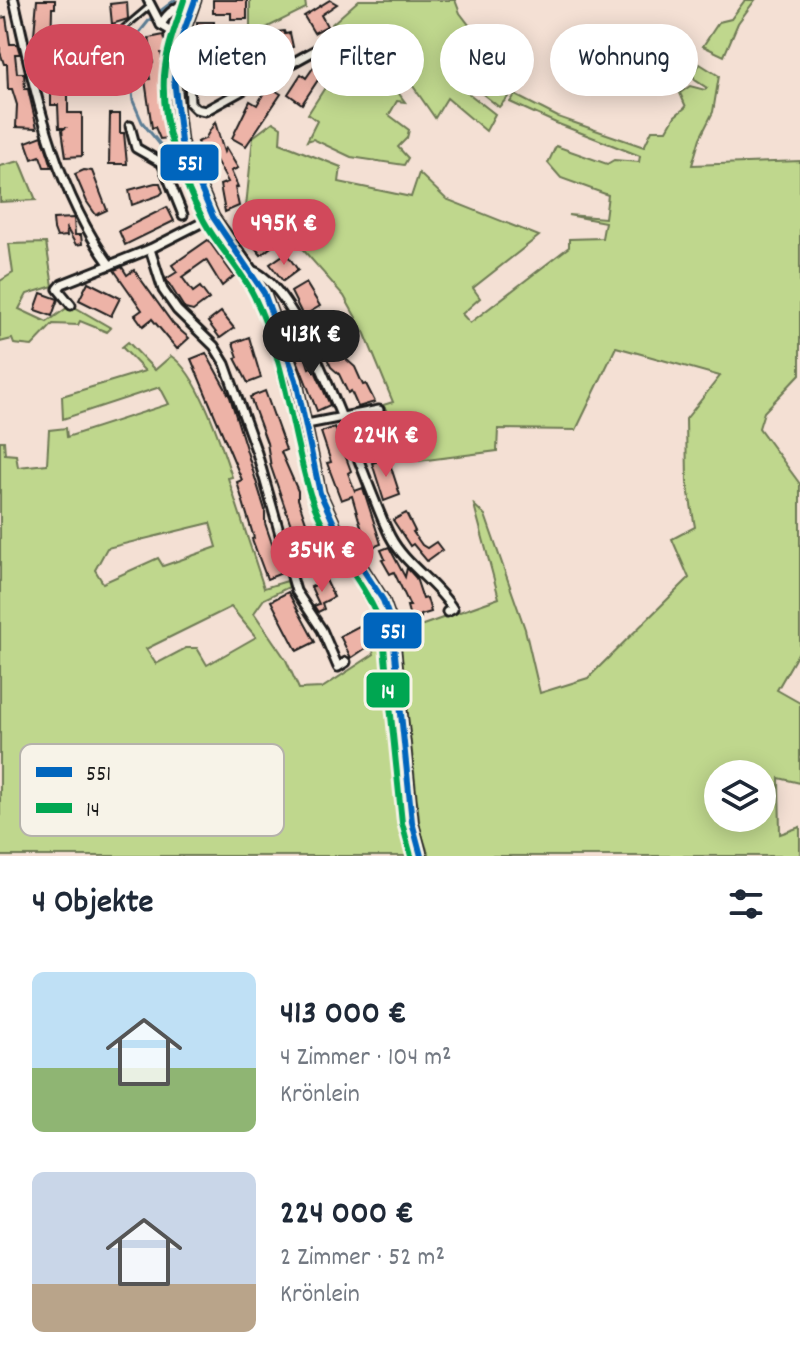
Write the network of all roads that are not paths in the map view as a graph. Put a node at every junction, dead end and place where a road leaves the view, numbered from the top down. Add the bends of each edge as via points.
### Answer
1 (14, 0) edge
2 (195, 0) edge
3 (150, 5) edge
4 (159, 22) junction
5 (129, 24) edge
6 (186, 24) edge
7 (169, 31) edge
8 (175, 96) edge
9 (190, 96) edge
10 (232, 96) edge
11 (130, 126) dead end
12 (177, 146) junction
13 (163, 161) junction
14 (183, 215) dead end
15 (213, 217) junction
16 (150, 249) junction
17 (110, 265) junction
18 (251, 270) junction
19 (71, 305) dead end
20 (379, 410) dead end
21 (340, 416) junction
22 (307, 424) junction
23 (336, 528) junction
24 (281, 541) junction
25 (453, 610) dead end
26 (329, 671) dead end
27 (421, 856) edge

1 - 17 street via 66,185 79,218
2 - 4 street
2 - 6 street
3 - 4 street
3 - 5 lane
4 - 7 street
8 - 12 street
9 - 10 street via 196,109 205,111
11 - 13 street via 136,148
12 - 13 street
12 - 15 street
13 - 14 street
15 - 16 street
15 - 18 street
16 - 17 street
16 - 24 street via 163,290 225,364
17 - 19 street via 62,284 58,289
18 - 21 street via 260,272 290,309
18 - 22 street via 287,351
20 - 21 street
21 - 22 street
21 - 25 street via 395,546 437,586
22 - 23 street via 314,474
23 - 24 street
23 - 27 street via 392,625 412,822
24 - 26 street via 296,591 342,664

